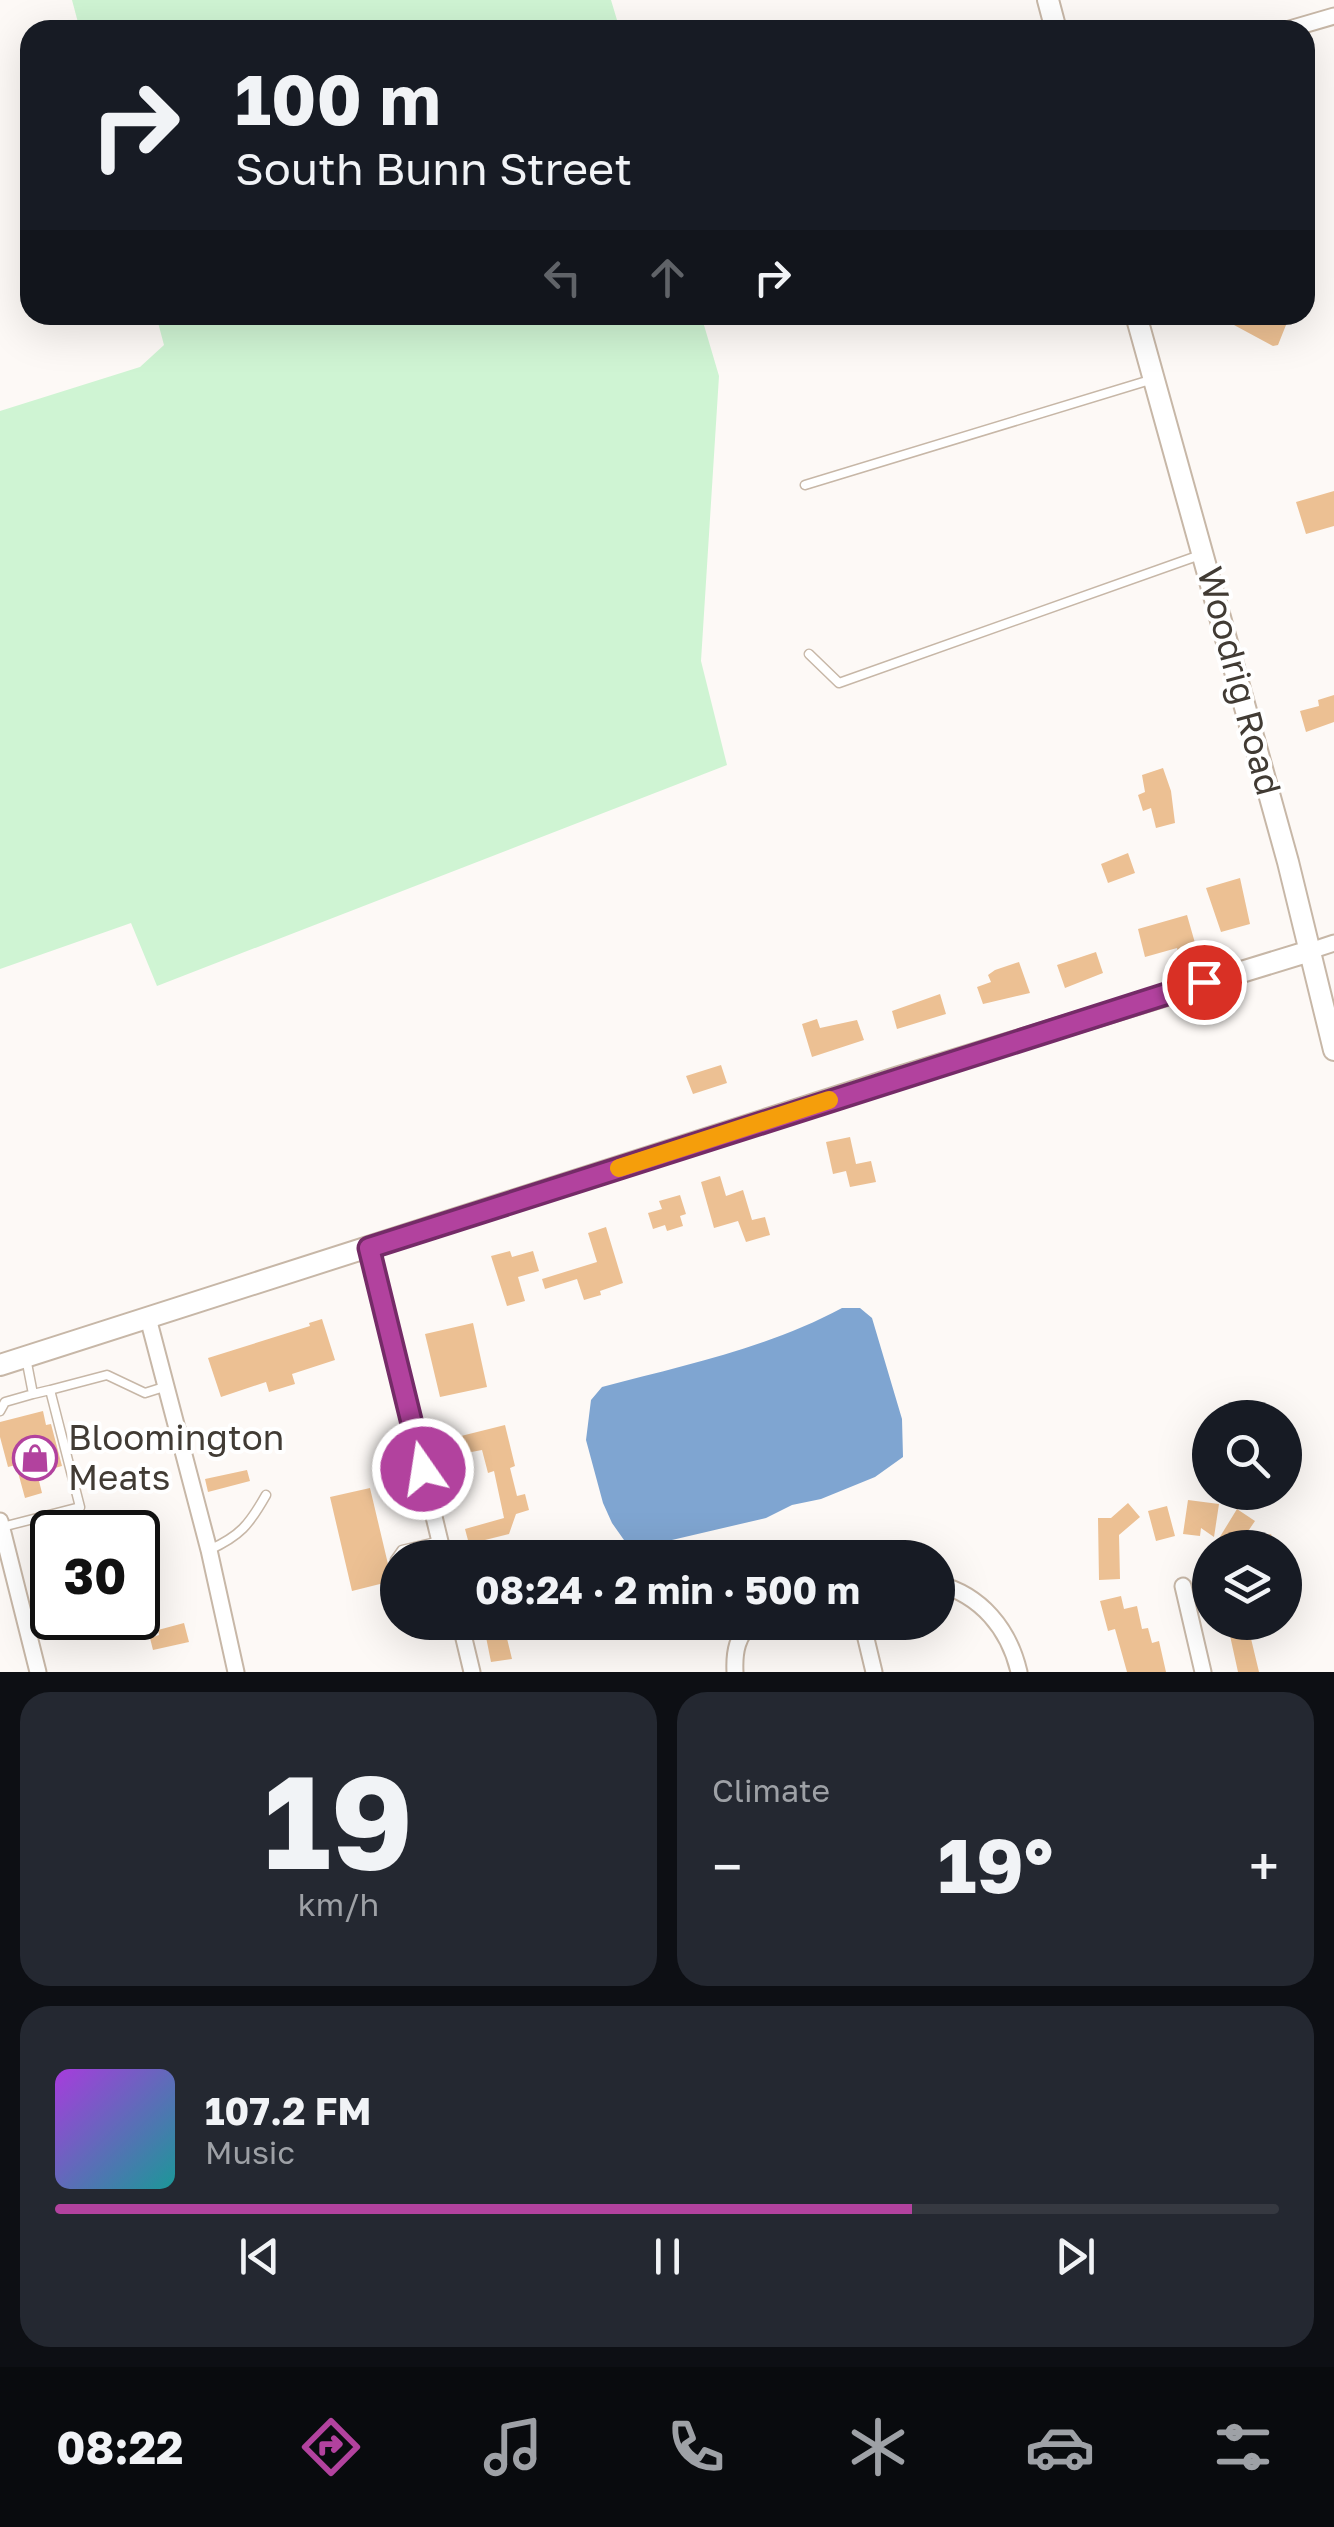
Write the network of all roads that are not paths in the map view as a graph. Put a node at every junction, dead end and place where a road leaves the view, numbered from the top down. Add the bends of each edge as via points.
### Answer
1 (1139, 325) edge
2 (1154, 379) junction
3 (805, 485) dead end
4 (1204, 553) junction
5 (810, 654) dead end
6 (1334, 943) edge
7 (1310, 951) junction
8 (1334, 1050) edge
9 (369, 1248) junction
10 (148, 1318) junction
11 (26, 1358) junction
12 (0, 1366) edge
13 (166, 1387) junction
14 (50, 1390) junction
15 (33, 1394) junction
16 (0, 1410) edge
17 (266, 1495) dead end
18 (1, 1524) edge
19 (440, 1540) edge
20 (209, 1550) junction
21 (1183, 1586) dead end
22 (955, 1592) edge
23 (464, 1640) edge
24 (739, 1640) edge
25 (866, 1640) edge
26 (38, 1672) edge
27 (236, 1672) edge
28 (472, 1672) edge
29 (736, 1672) edge
30 (874, 1672) edge
31 (1019, 1672) edge
32 (1203, 1672) edge

1 - 2 street, Woodrig Road
2 - 3 lane
2 - 4 street, Woodrig Road
4 - 5 lane via 839,683
4 - 7 street, Woodrig Road
6 - 7 street
7 - 8 street, Woodrig Road
7 - 9 street
9 - 10 street
9 - 19 street
10 - 11 street
10 - 13 street
11 - 12 street
11 - 15 lane
13 - 14 lane via 144,1393 107,1375
13 - 20 street
14 - 15 lane
14 - 18 lane via 80,1507
15 - 16 lane via 5,1402
17 - 20 lane via 234,1538
18 - 26 street
20 - 27 street
21 - 32 street
22 - 31 street via 996,1621
23 - 28 street
24 - 29 street
25 - 30 street

